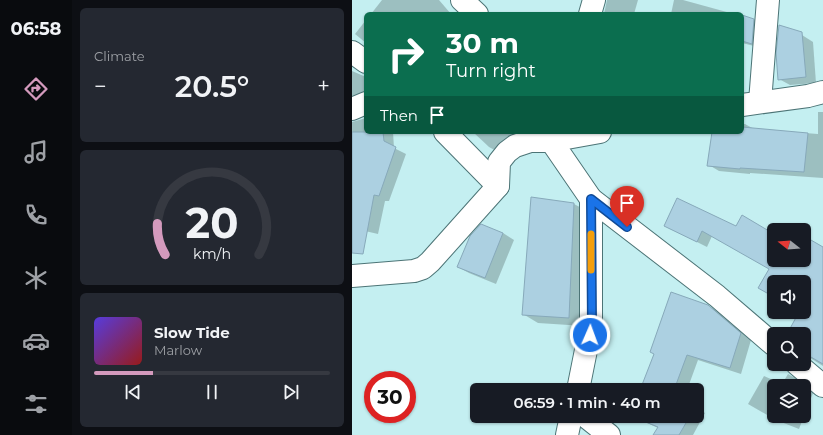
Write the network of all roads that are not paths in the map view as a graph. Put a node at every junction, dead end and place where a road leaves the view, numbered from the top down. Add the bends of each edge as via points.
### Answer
1 (462, 0) edge
2 (594, 0) edge
3 (768, 0) edge
4 (475, 12) edge
5 (591, 12) edge
6 (352, 52) edge
7 (364, 61) edge
8 (823, 92) edge
9 (364, 104) edge
10 (751, 104) edge
11 (352, 109) edge
12 (447, 134) edge
13 (579, 134) edge
14 (547, 137) edge
15 (498, 186) junction
16 (591, 199) junction
17 (352, 276) edge
18 (767, 339) edge
19 (805, 371) edge
20 (580, 383) edge
21 (823, 386) edge
22 (570, 423) edge
23 (594, 423) edge
24 (567, 435) edge
25 (609, 435) edge

1 - 4 street
2 - 5 street
3 - 10 street
6 - 7 street
8 - 10 street
9 - 11 street
12 - 15 street
13 - 14 street
14 - 15 street via 515,146 507,152 499,162
14 - 16 street
15 - 17 street via 422,268 414,271
16 - 18 street via 717,296
16 - 20 street via 592,325
19 - 21 street
22 - 24 street
23 - 25 street

